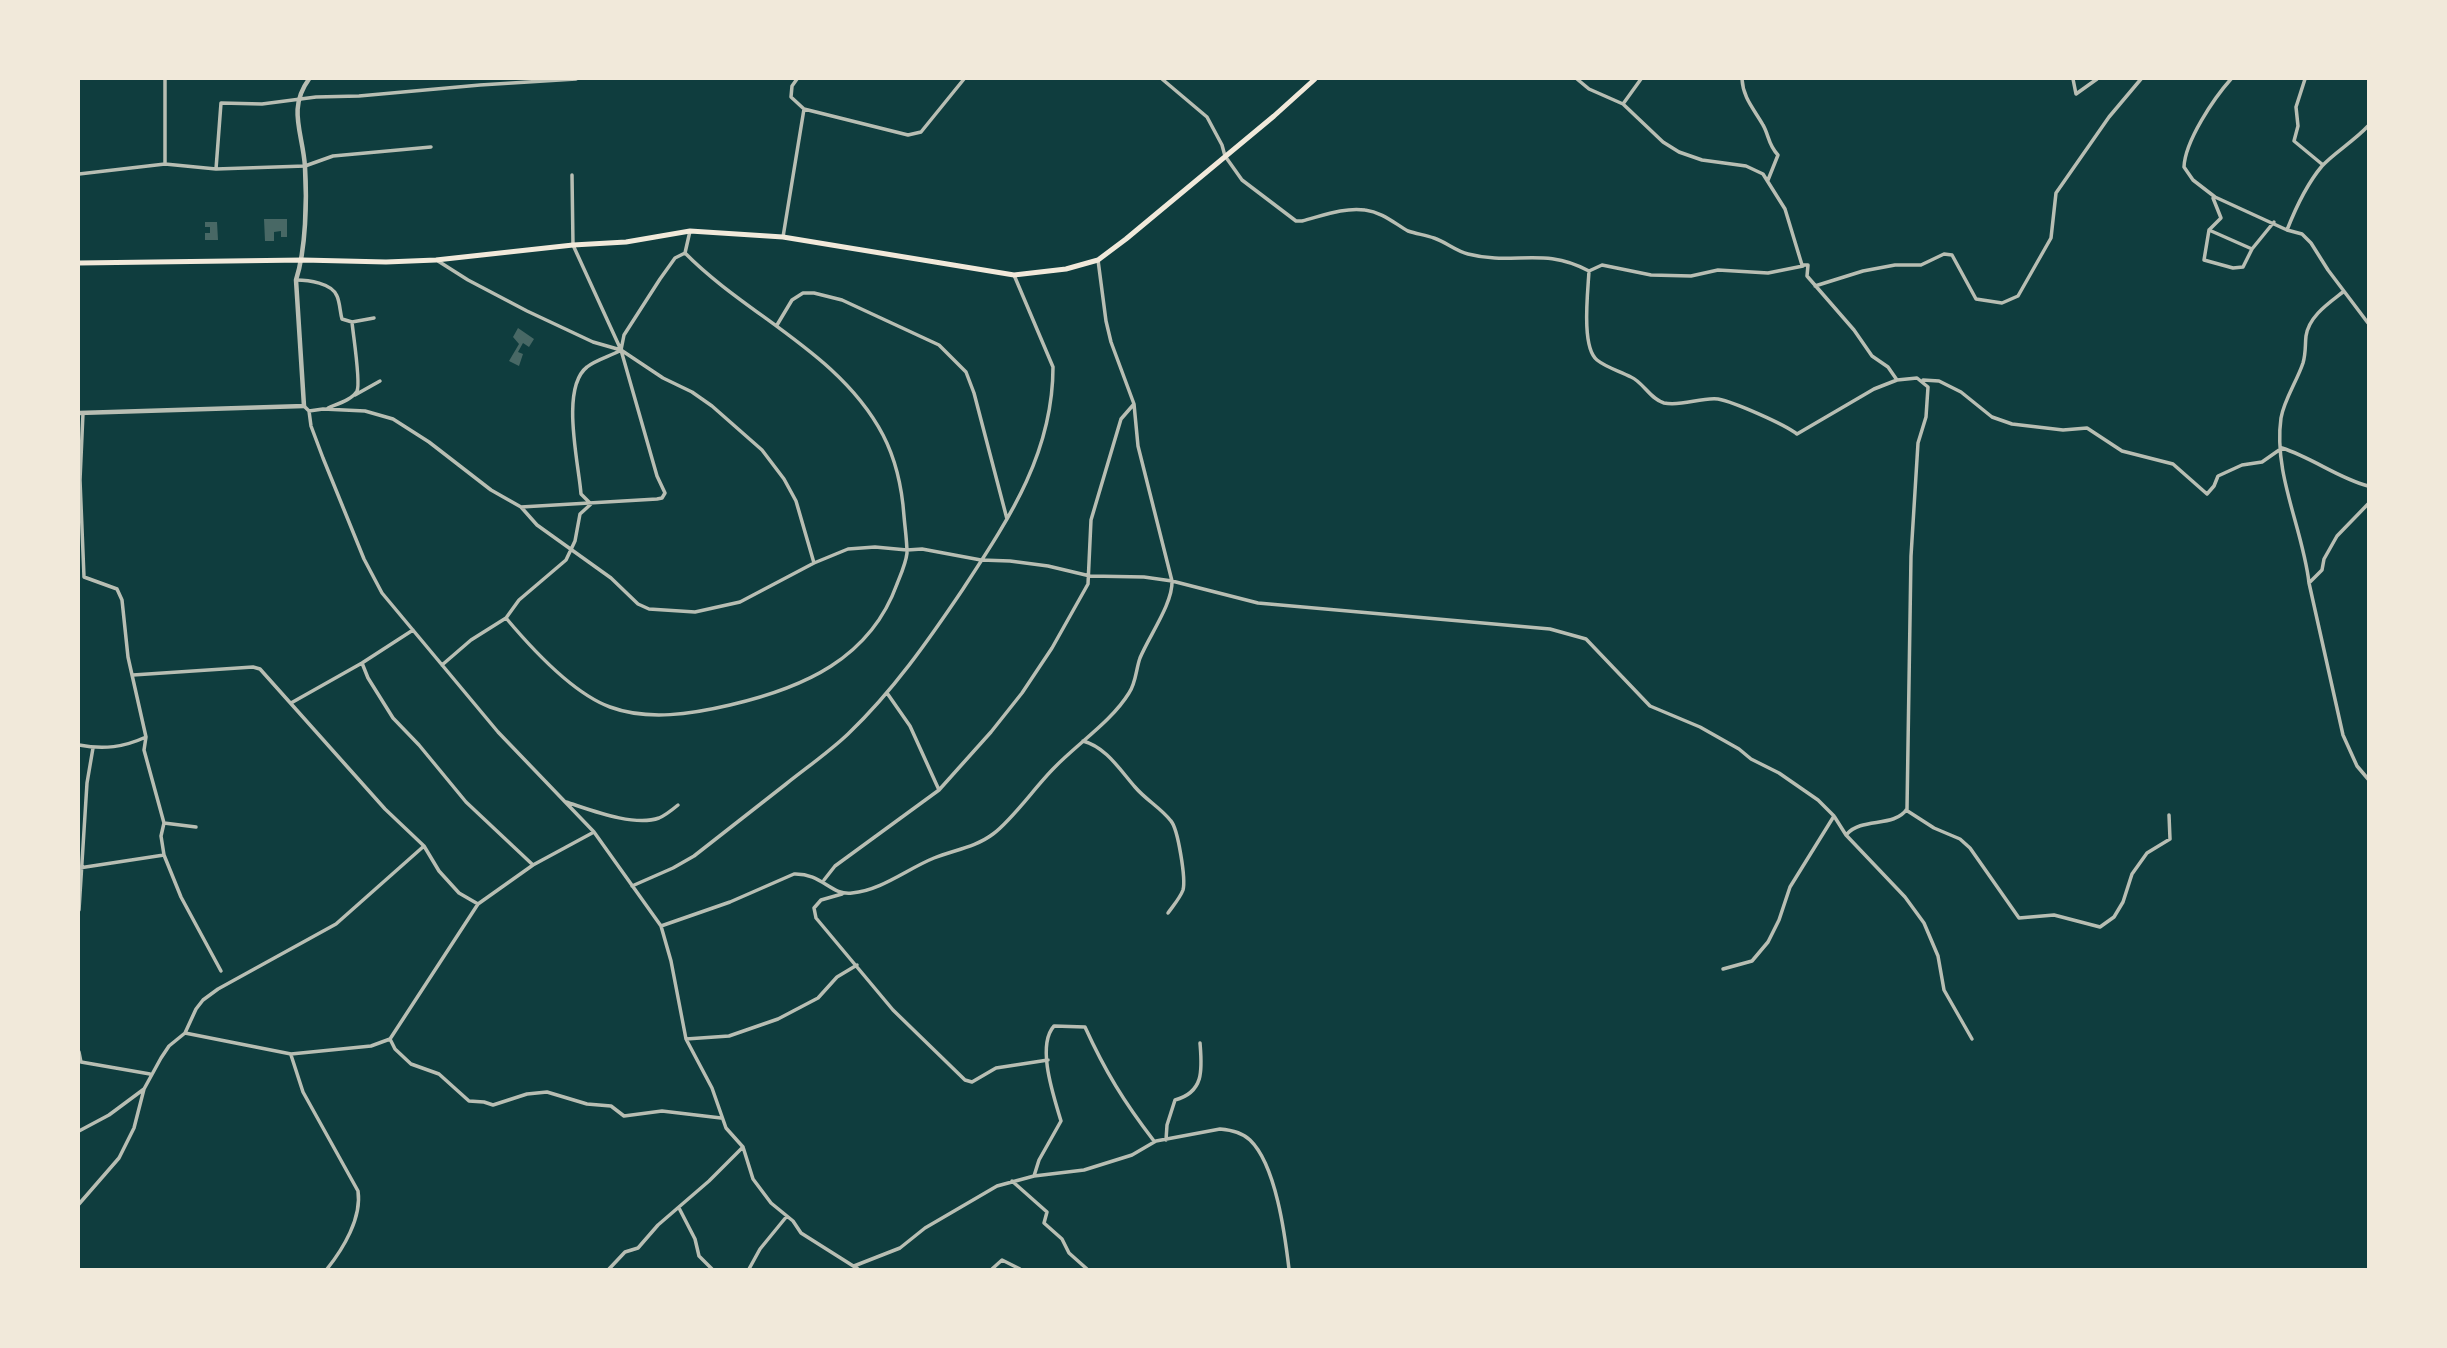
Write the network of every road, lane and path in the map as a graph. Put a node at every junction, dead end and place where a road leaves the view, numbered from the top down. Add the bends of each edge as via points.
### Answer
1 (165, 79) edge
2 (309, 79) edge
3 (576, 79) edge
4 (797, 79) edge
5 (964, 79) edge
6 (1162, 79) edge
7 (1315, 79) edge
8 (1577, 79) edge
9 (1641, 79) edge
10 (1742, 79) edge
11 (2073, 79) edge
12 (2097, 79) edge
13 (2141, 79) edge
14 (2231, 79) edge
15 (2305, 79) edge
16 (297, 100) junction
17 (1623, 104) junction
18 (804, 109) junction
19 (2368, 126) edge
20 (431, 147) dead end
21 (1225, 156) junction
22 (165, 164) junction
23 (305, 166) junction
24 (2323, 166) junction
25 (216, 169) junction
26 (79, 174) edge
27 (572, 175) dead end
28 (1768, 181) junction
29 (2212, 196) junction
30 (2274, 222) junction
31 (2209, 230) junction
32 (2287, 230) junction
33 (690, 231) junction
34 (783, 237) junction
35 (573, 245) junction
36 (2252, 249) junction
37 (685, 253) junction
38 (436, 260) junction
39 (1098, 260) junction
40 (303, 261) junction
41 (79, 263) edge
42 (1808, 265) junction
43 (1589, 271) junction
44 (1014, 275) junction
45 (296, 281) junction
46 (1815, 286) junction
47 (2343, 292) junction
48 (374, 318) dead end
49 (352, 322) junction
50 (2368, 323) edge
51 (777, 325) junction
52 (621, 350) junction
53 (1897, 380) junction
54 (1921, 380) junction
55 (380, 381) dead end
56 (351, 398) junction
57 (1134, 404) junction
58 (304, 406) junction
59 (326, 409) junction
60 (309, 411) junction
61 (81, 413) edge
62 (2282, 448) junction
63 (2368, 486) edge
64 (591, 504) junction
65 (2368, 504) edge
66 (521, 507) junction
67 (1007, 521) junction
68 (572, 548) junction
69 (907, 550) junction
70 (981, 560) junction
71 (814, 563) junction
72 (1090, 576) junction
73 (1172, 581) junction
74 (2309, 583) junction
75 (506, 618) junction
76 (413, 630) junction
77 (362, 663) junction
78 (442, 664) junction
79 (133, 675) junction
80 (887, 693) junction
81 (291, 703) junction
82 (1093, 731) junction
83 (146, 737) junction
84 (1083, 741) junction
85 (1091, 743) junction
86 (79, 745) edge
87 (93, 748) junction
88 (2368, 779) edge
89 (939, 790) junction
90 (564, 802) junction
91 (678, 806) dead end
92 (1906, 810) junction
93 (2169, 815) dead end
94 (1835, 816) junction
95 (164, 823) junction
96 (196, 827) dead end
97 (594, 832) junction
98 (1846, 835) junction
99 (424, 846) junction
100 (164, 855) junction
101 (533, 865) junction
102 (80, 869) edge
103 (824, 880) junction
104 (632, 887) junction
105 (844, 893) junction
106 (478, 904) junction
107 (79, 910) edge
108 (1168, 913) dead end
109 (661, 926) junction
110 (857, 965) junction
111 (1723, 969) dead end
112 (221, 971) dead end
113 (184, 1033) junction
114 (686, 1039) junction
115 (1972, 1039) dead end
116 (390, 1040) junction
117 (1200, 1043) dead end
118 (79, 1052) edge
119 (291, 1054) junction
120 (1048, 1060) junction
121 (150, 1074) junction
122 (144, 1089) junction
123 (721, 1118) junction
124 (79, 1131) edge
125 (1166, 1140) junction
126 (1154, 1141) junction
127 (743, 1147) junction
128 (1034, 1176) junction
129 (1012, 1181) junction
130 (79, 1204) edge
131 (679, 1208) junction
132 (787, 1216) junction
133 (856, 1268) edge
134 (327, 1269) edge
135 (609, 1269) edge
136 (712, 1269) edge
137 (749, 1269) edge
138 (992, 1269) edge
139 (1020, 1269) edge
140 (1087, 1269) edge
141 (1289, 1269) edge

1 - 22 street
2 - 16 street
3 - 16 street
4 - 18 street via 791,97
5 - 18 street via 917,134 882,130
6 - 21 street via 1206,117
7 - 21 main road
8 - 17 street
9 - 17 street
10 - 28 street via 1748,105 1778,155
11 - 12 street via 2076,94
13 - 46 street via 2056,193 2051,238 2018,296 2001,303 1976,299 1948,253 1927,263 1863,271
14 - 29 street via 2205,114 2184,159 2188,173
15 - 24 street via 2296,107 2294,141
16 - 23 street
16 - 25 street via 221,103
17 - 28 street via 1679,152 1746,166
18 - 34 street
19 - 24 street
20 - 23 street via 332,156
21 - 39 main road
21 - 43 street via 1242,180 1296,220 1356,209 1373,211 1468,254 1504,259 1553,257
22 - 25 street
22 - 26 street
23 - 25 street
23 - 40 street
24 - 32 street via 2302,196
27 - 35 street
28 - 42 street via 1785,209 1802,265
29 - 30 street
29 - 31 street via 2221,218
30 - 32 street
30 - 36 street
31 - 36 street
31 - 36 street via 2204,260 2243,267
32 - 47 street via 2307,238
33 - 34 main road
33 - 35 main road
33 - 37 street
34 - 44 main road
35 - 38 main road
35 - 52 street
37 - 51 street
37 - 52 street via 675,258 660,279 624,335
38 - 40 main road
38 - 52 street via 527,311
39 - 44 main road via 1066,270
39 - 57 street via 1111,342
40 - 41 main road
40 - 45 street
42 - 43 street via 1780,272 1718,270 1691,276 1651,275 1602,265
42 - 46 street via 1807,276
43 - 53 street via 1588,333 1595,359 1634,378 1664,403 1718,400 1797,434
44 - 67 street via 1053,367 1053,382 1044,434
45 - 49 street via 310,280 337,293 342,319
45 - 58 street
46 - 53 street
47 - 50 street
47 - 62 street via 2322,308 2306,333 2306,354 2282,414
48 - 49 street
49 - 56 street via 359,380
51 - 67 street via 792,300 814,293 842,300 939,345 966,372
51 - 69 street via 839,379 882,433 901,484
52 - 64 street via 587,367 575,390 574,451 581,494
52 - 64 street via 665,493 657,499
52 - 71 street via 692,392 762,450 796,501
53 - 54 street
54 - 62 street via 1939,381 1992,417 2012,424 2087,428 2122,451 2173,464 2207,494 2218,476 2262,462
54 - 92 street via 1928,387 1928,402 1918,443 1910,556
55 - 56 street
56 - 59 street
57 - 72 street via 1121,419 1091,520
57 - 73 street via 1138,446
58 - 60 street
58 - 61 street
59 - 60 street
59 - 66 street via 365,411 393,419
60 - 76 street via 363,559 382,593
61 - 79 street via 84,577 117,589
62 - 63 street
62 - 74 street
64 - 66 street
64 - 68 street via 580,514
65 - 74 street via 2337,536 2322,570
66 - 68 street via 537,525
67 - 70 street
68 - 71 street via 638,604 671,611 711,610 740,602
68 - 75 street
69 - 70 street
69 - 71 street via 848,549
69 - 75 street via 890,605 851,653 782,691 722,707 659,716 607,706 566,679
70 - 72 street via 1048,566
70 - 80 street via 921,651
72 - 73 street
72 - 89 street via 1070,619 1022,693
73 - 82 street via 1172,594 1144,649 1130,691
73 - 94 street via 1258,603 1550,629 1586,639 1650,706 1739,749
74 - 88 street via 2343,735
75 - 78 street
76 - 77 street
76 - 78 street
77 - 81 street
77 - 101 street via 393,718 466,802
78 - 90 street
79 - 81 street via 257,668
79 - 83 street
80 - 89 street via 907,720
80 - 104 street via 846,736 694,856
81 - 99 street
82 - 84 street
82 - 85 street
83 - 87 street via 128,745
83 - 95 street via 144,750
84 - 85 street
84 - 105 street via 991,836 876,886
85 - 108 street via 1111,758 1176,829 1184,884
86 - 87 street
87 - 102 street
89 - 103 street via 835,866
90 - 91 street via 638,820 662,817
90 - 97 street
92 - 93 street via 1970,848 2019,918 2054,915 2100,927 2114,917 2132,874 2147,853 2170,839
92 - 98 street via 1901,817 1860,825
94 - 98 street
94 - 111 street via 1790,887 1768,942 1752,961
95 - 96 street
95 - 100 street
97 - 101 street
97 - 104 street
98 - 115 street via 1906,897 1924,923 1938,956 1944,990
99 - 106 street via 439,871
99 - 113 street via 342,920 218,989 196,1009
100 - 102 street
100 - 112 street
101 - 106 street
102 - 107 street
103 - 105 street
103 - 109 street via 794,874
104 - 109 street
105 - 110 street via 821,900 814,913
106 - 116 street
109 - 114 street
110 - 114 street via 836,977 818,998 778,1019 729,1037
110 - 120 street via 909,1027 969,1082 996,1068
113 - 119 street
113 - 121 street
114 - 123 street via 712,1088
116 - 119 street
116 - 123 street via 411,1064 439,1074 468,1101 494,1105 547,1092 611,1106 624,1116 662,1111
117 - 125 street via 1201,1077 1195,1087 1175,1100
118 - 121 street via 81,1062
119 - 134 street via 303,1092 360,1201 342,1248
120 - 126 street via 1045,1054 1052,1027 1085,1027 1111,1081
120 - 128 street via 1061,1121
121 - 122 street
122 - 124 street
122 - 130 street via 134,1128 119,1158
123 - 127 street
125 - 126 street
125 - 141 street via 1220,1129 1249,1139 1277,1197
126 - 128 street via 1102,1165
127 - 131 street
127 - 132 street via 753,1179
128 - 129 street
129 - 133 street via 971,1199 900,1248
129 - 140 street via 1047,1212 1044,1223
131 - 135 street
131 - 136 street via 699,1256
132 - 133 street via 801,1233
132 - 137 street
138 - 139 street via 1002,1260

